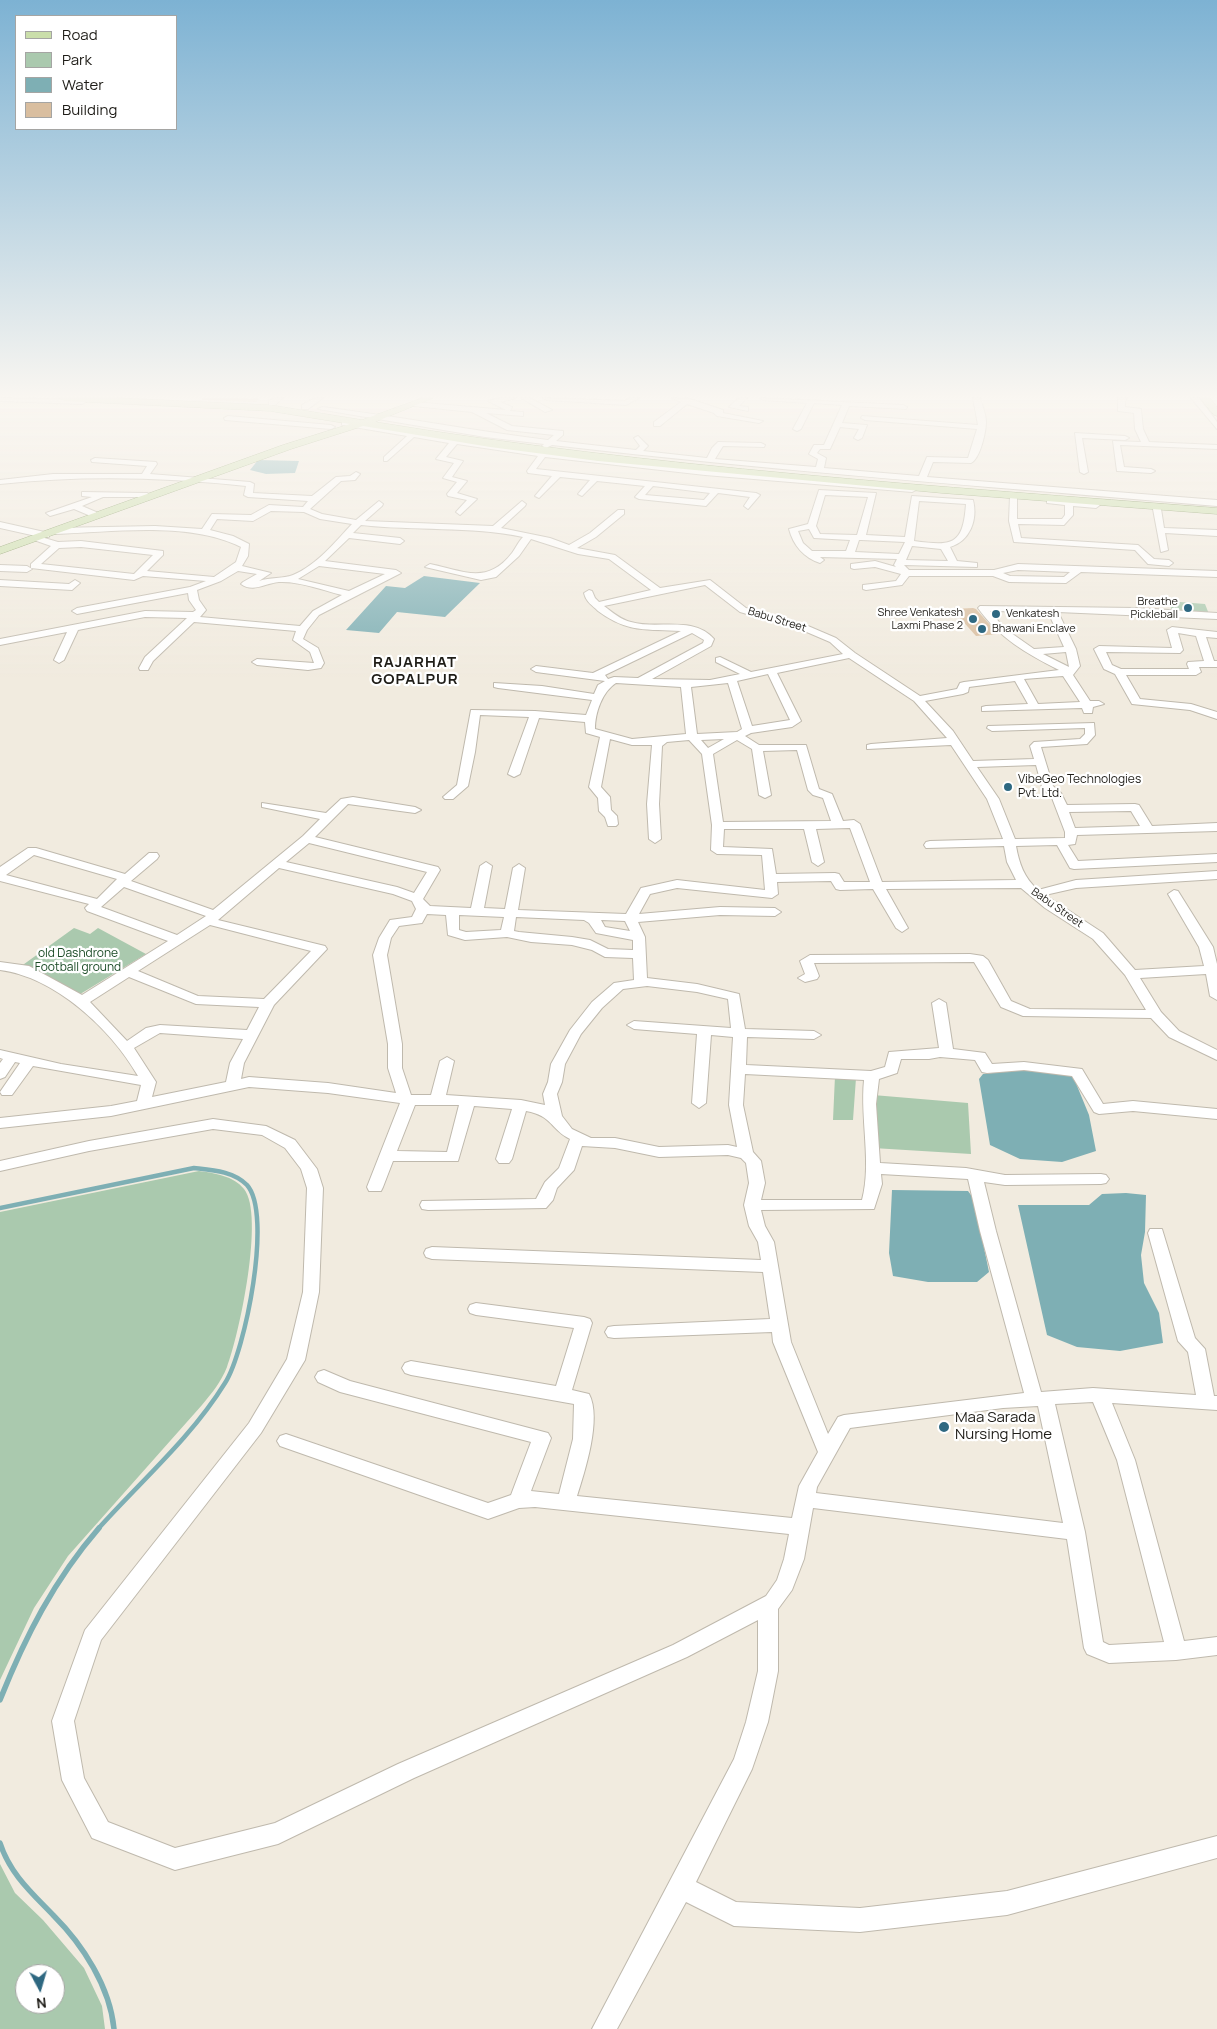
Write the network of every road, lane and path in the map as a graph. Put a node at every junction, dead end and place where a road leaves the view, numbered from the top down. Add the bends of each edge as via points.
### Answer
1 (86, 493) edge
2 (154, 493) edge
3 (157, 493) edge
4 (248, 493) edge
5 (322, 493) edge
6 (452, 493) edge
7 (543, 493) edge
8 (643, 493) edge
9 (715, 493) edge
10 (738, 493) edge
11 (822, 493) edge
12 (834, 493) edge
13 (898, 493) junction
14 (1004, 493) edge
15 (1010, 493) edge
16 (1050, 493) edge
17 (104, 494) junction
18 (1010, 494) junction
19 (147, 495) junction
20 (873, 495) junction
21 (539, 496) dead end
22 (915, 498) junction
23 (314, 499) junction
24 (681, 501) junction
25 (1069, 503) junction
26 (379, 504) dead end
27 (522, 504) dead end
28 (76, 506) junction
29 (748, 506) dead end
30 (1214, 507) edge
31 (1157, 509) junction
32 (305, 510) junction
33 (674, 511) dead end
34 (460, 512) dead end
35 (622, 512) dead end
36 (50, 513) dead end
37 (93, 514) junction
38 (1013, 521) junction
39 (361, 522) junction
40 (0, 525) edge
41 (812, 526) junction
42 (495, 530) junction
43 (1160, 530) junction
44 (205, 531) junction
45 (1217, 533) edge
46 (45, 534) junction
47 (347, 535) junction
48 (529, 536) junction
49 (858, 537) junction
50 (400, 541) dead end
51 (908, 541) junction
52 (58, 545) junction
53 (945, 546) junction
54 (570, 548) junction
55 (0, 549) edge
56 (1164, 550) dead end
57 (806, 554) junction
58 (850, 554) junction
59 (902, 559) junction
60 (820, 560) dead end
61 (317, 563) junction
62 (954, 564) junction
63 (1217, 565) edge
64 (854, 566) dead end
65 (430, 567) dead end
66 (237, 568) junction
67 (27, 569) dead end
68 (2, 570) edge
69 (998, 572) junction
70 (906, 573) junction
71 (146, 574) dead end
72 (1217, 574) edge
73 (216, 579) junction
74 (290, 580) junction
75 (0, 583) edge
76 (75, 583) dead end
77 (192, 588) junction
78 (866, 588) dead end
79 (658, 592) junction
80 (350, 594) junction
81 (589, 594) dead end
82 (597, 605) junction
83 (1052, 609) junction
84 (76, 611) dead end
85 (196, 613) junction
86 (1217, 616) edge
87 (74, 628) junction
88 (302, 629) junction
89 (690, 630) junction
90 (1200, 634) junction
91 (1217, 635) edge
92 (0, 642) edge
93 (1071, 649) junction
94 (1032, 652) junction
95 (851, 655) junction
96 (59, 660) dead end
97 (720, 660) dead end
98 (257, 662) dead end
99 (1214, 664) edge
100 (144, 668) dead end
101 (536, 669) dead end
102 (772, 672) junction
103 (1069, 672) junction
104 (1119, 672) junction
105 (596, 676) junction
106 (751, 676) junction
107 (1018, 676) junction
108 (614, 680) junction
109 (732, 680) junction
110 (640, 682) junction
111 (686, 684) junction
112 (498, 685) dead end
113 (598, 698) junction
114 (918, 699) junction
115 (1099, 704) dead end
116 (1087, 705) junction
117 (1035, 707) junction
118 (986, 709) dead end
119 (535, 714) junction
120 (1217, 716) edge
121 (590, 719) junction
122 (1090, 724) junction
123 (992, 728) dead end
124 (748, 730) junction
125 (606, 734) junction
126 (736, 735) junction
127 (692, 738) junction
128 (659, 741) junction
129 (955, 741) junction
130 (871, 747) dead end
131 (757, 748) junction
132 (707, 752) junction
133 (1039, 762) junction
134 (970, 764) junction
135 (514, 774) dead end
136 (765, 796) dead end
137 (449, 797) dead end
138 (266, 805) dead end
139 (1061, 809) junction
140 (415, 810) dead end
141 (327, 817) junction
142 (612, 824) dead end
143 (838, 824) junction
144 (718, 825) junction
145 (809, 826) junction
146 (1217, 827) edge
147 (1147, 828) junction
148 (1071, 832) junction
149 (307, 839) junction
150 (655, 839) dead end
151 (1061, 842) junction
152 (1008, 843) junction
153 (930, 845) dead end
154 (153, 856) dead end
155 (1217, 858) edge
156 (818, 862) dead end
157 (277, 864) junction
158 (486, 866) dead end
159 (519, 868) dead end
160 (0, 875) edge
161 (1217, 875) edge
162 (770, 878) junction
163 (123, 880) junction
164 (1024, 884) junction
165 (877, 885) junction
166 (1035, 894) junction
167 (1174, 894) dead end
168 (99, 903) junction
169 (420, 904) junction
170 (452, 910) junction
171 (477, 911) junction
172 (509, 912) junction
173 (775, 912) dead end
174 (587, 916) junction
175 (211, 918) junction
176 (630, 918) junction
177 (902, 928) dead end
178 (507, 933) junction
179 (639, 937) junction
180 (178, 940) junction
181 (640, 954) junction
182 (0, 966) edge
183 (1212, 970) junction
184 (128, 972) junction
185 (1131, 974) junction
186 (805, 978) dead end
187 (641, 983) junction
188 (1217, 996) edge
189 (82, 1001) junction
190 (268, 1003) junction
191 (939, 1003) dead end
192 (1155, 1014) junction
193 (634, 1025) dead end
194 (704, 1030) junction
195 (739, 1033) junction
196 (251, 1035) junction
197 (814, 1035) dead end
198 (125, 1048) junction
199 (943, 1053) junction
200 (6, 1056) edge
201 (1217, 1056) edge
202 (29, 1060) junction
203 (447, 1061) dead end
204 (738, 1069) junction
205 (0, 1074) edge
206 (872, 1076) junction
207 (149, 1082) junction
208 (233, 1085) junction
209 (8, 1092) dead end
210 (407, 1099) junction
211 (437, 1100) junction
212 (468, 1100) junction
213 (700, 1102) dead end
214 (143, 1104) junction
215 (521, 1105) junction
216 (1217, 1114) edge
217 (555, 1117) junction
218 (0, 1123) edge
219 (578, 1137) junction
220 (746, 1154) junction
221 (387, 1156) junction
222 (504, 1159) dead end
223 (0, 1166) edge
224 (874, 1168) junction
225 (976, 1174) junction
226 (1101, 1179) dead end
227 (376, 1188) dead end
228 (428, 1205) dead end
229 (752, 1205) junction
230 (1156, 1232) dead end
231 (432, 1253) dead end
232 (769, 1266) junction
233 (476, 1309) dead end
234 (779, 1325) junction
235 (614, 1332) dead end
236 (411, 1368) dead end
237 (324, 1378) dead end
238 (562, 1394) junction
239 (1100, 1396) junction
240 (1040, 1398) junction
241 (1211, 1402) edge
242 (286, 1441) dead end
243 (827, 1453) junction
244 (518, 1500) junction
245 (805, 1500) junction
246 (566, 1502) junction
247 (800, 1527) junction
248 (1075, 1532) junction
249 (768, 1604) junction
250 (1217, 1646) edge
251 (1176, 1651) junction
252 (1217, 1846) edge
253 (681, 1887) junction
254 (604, 2029) edge

1 - 17 street
2 - 19 main road
3 - 46 main road
4 - 23 street
5 - 23 street
6 - 34 street via 473,499
7 - 21 street
8 - 24 street via 639,497
9 - 24 street via 706,502
10 - 29 street via 756,495
11 - 41 street
12 - 20 street
13 - 18 street
13 - 20 street
13 - 22 street
14 - 18 main road
15 - 30 main road
16 - 30 street
17 - 19 street
17 - 28 street
18 - 25 street
18 - 30 main road
18 - 38 street
19 - 37 main road
20 - 49 street
22 - 51 street
22 - 53 street via 970,502 967,530 954,544
23 - 32 street
24 - 33 street
25 - 31 street
25 - 38 street via 1069,515 1064,522
26 - 39 street
27 - 42 street
28 - 36 street
28 - 37 street
30 - 31 street
31 - 43 street
32 - 39 street via 320,516
32 - 44 street via 269,508 253,518 215,516
35 - 54 street
37 - 46 main road
38 - 63 street via 1017,540 1138,548 1151,562
39 - 42 street
39 - 47 street
40 - 46 street
41 - 49 street via 818,536
41 - 57 street via 793,529
42 - 48 street
43 - 45 street
43 - 56 street
44 - 46 street
44 - 66 street via 246,546
46 - 52 street
46 - 55 main road
47 - 50 street
47 - 61 street
48 - 54 street
48 - 65 street via 516,554 493,575 482,577
49 - 51 street
49 - 58 street
51 - 53 street
51 - 59 street
52 - 52 street via 81,544 160,552 134,577 34,566
53 - 62 street
54 - 79 street via 612,557
57 - 58 street
57 - 60 street
58 - 59 street
59 - 62 street
59 - 70 street via 899,565
61 - 74 street
61 - 80 street via 396,573
62 - 69 street via 995,566
64 - 70 street via 875,564
66 - 73 street
66 - 74 street via 266,573 246,584 254,586 266,580
67 - 68 street
69 - 70 street
69 - 72 street via 1009,579 1066,580 1079,569
70 - 78 street via 898,583
71 - 73 street
73 - 77 street
74 - 80 street
75 - 76 street via 72,586
77 - 84 street
77 - 85 street
79 - 82 street, Babu Street
79 - 95 street, Babu Street via 708,582 743,610 805,628 833,640
80 - 88 street via 316,613
81 - 82 street
82 - 89 street via 631,626
83 - 86 street
83 - 93 street
83 - 94 street via 983,608 992,622
85 - 87 street via 138,615
85 - 88 street
85 - 100 street via 149,659
87 - 92 street
87 - 96 street
88 - 98 street via 298,640 314,650 317,666
89 - 105 street
89 - 110 street via 706,637 708,644
90 - 91 street
90 - 99 street
90 - 104 street via 1172,630 1176,651 1099,649 1108,667
93 - 94 street
93 - 103 street via 1075,666
94 - 103 street
95 - 102 street
95 - 114 street, Babu Street
97 - 106 street
99 - 104 street via 1192,664 1196,672
101 - 105 street
102 - 106 street
102 - 124 street via 796,721
103 - 107 street
103 - 116 street
104 - 120 street via 1136,702 1191,707
105 - 108 street
106 - 109 street
107 - 114 street via 964,685 964,690 959,692
107 - 117 street
108 - 110 street
108 - 113 street via 602,687
109 - 111 street
109 - 124 street
110 - 111 street
111 - 127 street
112 - 113 street
113 - 121 street
114 - 129 street, Babu Street
115 - 116 street
116 - 117 street
116 - 122 street
117 - 118 street
119 - 121 street
119 - 135 street
119 - 137 street via 475,712 462,786
121 - 125 street via 590,731
122 - 123 street
122 - 133 street via 1090,735 1083,742 1035,746
124 - 126 street
125 - 128 street via 632,742
125 - 142 street via 595,788 604,797 605,811 611,816
126 - 127 street
126 - 131 street
126 - 132 street
127 - 128 street
127 - 132 street
128 - 150 street via 653,804
129 - 130 street
129 - 134 street, Babu Street
131 - 136 street
131 - 143 street via 802,747 814,790 828,796
132 - 144 street
133 - 134 street
133 - 139 street
134 - 152 street, Babu Street via 993,800 1008,835
138 - 141 street
139 - 147 street via 1135,808
139 - 148 street
140 - 141 street via 353,800 345,801
141 - 149 street
143 - 145 street
143 - 165 street via 854,824
144 - 145 street
144 - 162 street via 717,850 768,852
145 - 156 street
146 - 147 street
147 - 148 street
148 - 151 street via 1072,841
149 - 157 street
149 - 169 street via 434,870
151 - 152 street
151 - 155 street via 1074,865
152 - 153 street
152 - 164 street, Babu Street
154 - 163 street
157 - 169 street via 396,891
157 - 175 street
158 - 171 street
159 - 172 street
160 - 163 street via 32,851
160 - 168 street
161 - 166 street via 1076,884
162 - 165 street via 835,877 840,886
162 - 176 street via 772,894 676,884 645,891
163 - 168 street
163 - 175 street
164 - 165 street
164 - 166 street, Babu Street
165 - 177 street
166 - 185 street, Babu Street via 1098,936
167 - 183 street via 1206,947
168 - 180 street via 91,908
169 - 170 street
169 - 210 street via 417,920 395,923 385,938 380,955 395,1044 395,1068
170 - 171 street
170 - 178 street via 453,932 465,936
171 - 172 street
172 - 174 street
172 - 178 street
173 - 176 street via 720,911
174 - 176 street
174 - 179 street via 601,930
175 - 180 street
175 - 190 street via 320,949
176 - 179 street
178 - 181 street via 517,937 583,943 605,953
179 - 181 street
180 - 184 street
181 - 187 street
182 - 189 street via 24,969
183 - 185 street
183 - 188 street
184 - 189 street
184 - 190 street via 196,1000
185 - 192 street, Babu Street
186 - 192 street via 812,976 807,961 810,959 970,958 983,963 1006,1004 1028,1013
187 - 195 street via 697,988 734,997
187 - 217 street via 619,986 597,1005 575,1033 558,1064 550,1094
189 - 198 street
190 - 196 street
191 - 199 street via 947,1047
192 - 201 street, Babu Street via 1174,1034
193 - 194 street
194 - 195 street
194 - 213 street
195 - 197 street
195 - 204 street
196 - 198 street via 160,1029
196 - 208 street via 237,1063
198 - 207 street
199 - 206 street via 894,1055 892,1070
199 - 216 street via 980,1056 987,1069 1024,1066 1078,1072 1099,1109 1133,1106
200 - 202 street
200 - 205 street
202 - 207 street
202 - 209 street
203 - 211 street
204 - 206 street
204 - 220 street via 736,1105
206 - 224 street via 869,1104
207 - 214 street
208 - 210 street via 249,1082 328,1088
208 - 214 street
210 - 211 street
210 - 221 street
211 - 212 street
212 - 215 street
212 - 221 street via 453,1157
214 - 218 street via 111,1111
215 - 217 street via 545,1110
215 - 222 street
217 - 219 street via 568,1132
219 - 220 street via 590,1142 615,1143 659,1152 728,1150
219 - 228 street via 566,1170 550,1186 540,1204
220 - 229 street via 753,1161 756,1183
221 - 227 street
223 - 249 street via 213,1124 266,1131 290,1144 309,1169 315,1188 311,1292 296,1360 255,1428 92,1636 62,1721 73,1780 100,1830 175,1859 278,1833 406,1771 680,1651
224 - 225 street
224 - 229 street via 874,1184 868,1205
225 - 226 street via 1005,1180
225 - 240 street via 983,1213
229 - 232 street via 757,1226 766,1242
230 - 241 street via 1187,1341 1196,1349
231 - 232 street
232 - 234 street
233 - 238 street via 584,1323
234 - 235 street
234 - 243 street via 782,1342
236 - 238 street
237 - 244 street via 346,1387 542,1438
238 - 246 street via 583,1400 585,1413 580,1455
239 - 240 street
239 - 241 street
239 - 251 street via 1126,1460
240 - 243 street via 1003,1400 844,1422
240 - 248 street
242 - 244 street via 488,1511
243 - 245 street via 808,1486
244 - 246 street
245 - 247 street
245 - 248 street
246 - 247 street
247 - 249 street via 786,1584
248 - 251 street via 1094,1648 1109,1654
249 - 253 street via 768,1672 757,1722 744,1762
250 - 251 street
252 - 253 street via 1007,1903 860,1920 734,1914
253 - 254 street

